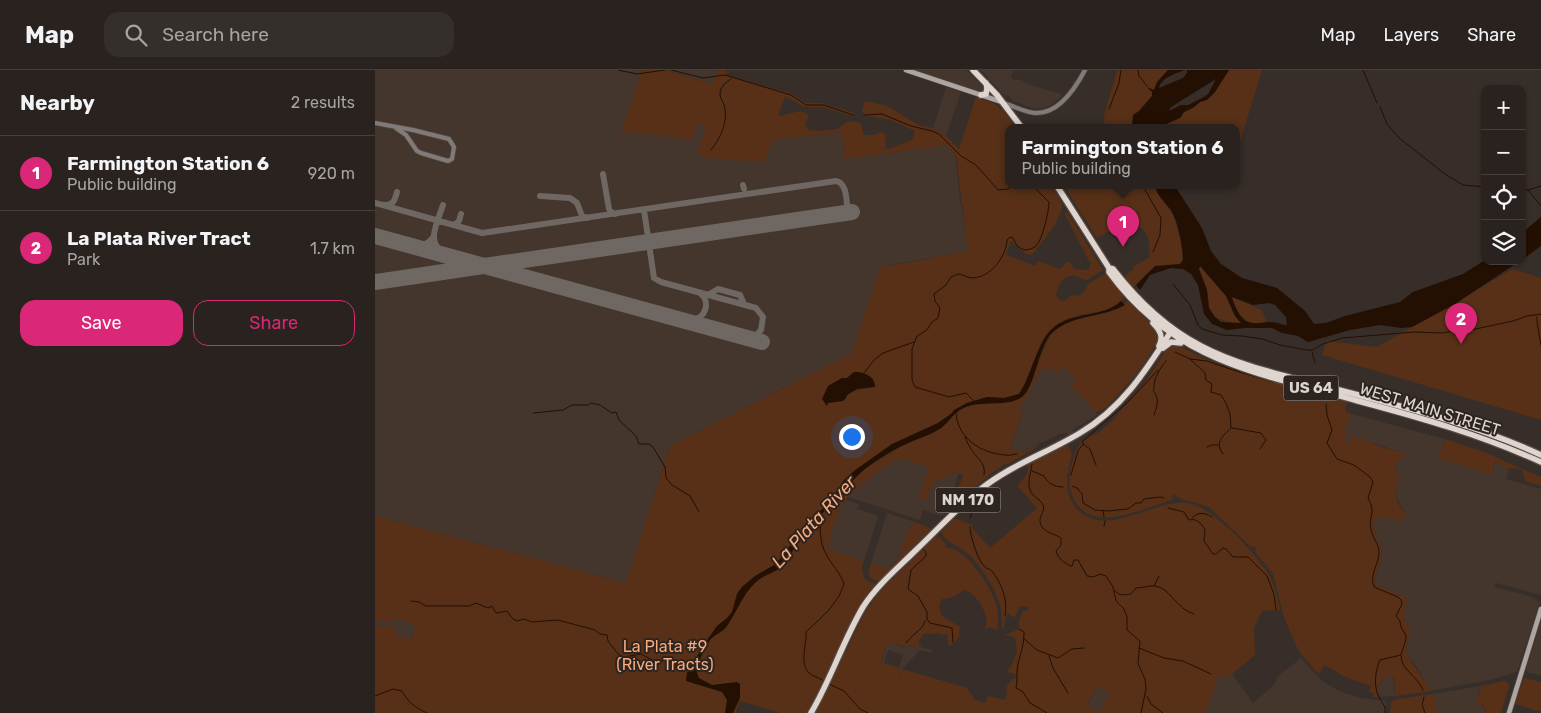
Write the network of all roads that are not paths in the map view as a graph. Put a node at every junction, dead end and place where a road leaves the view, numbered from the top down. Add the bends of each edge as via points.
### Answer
1 (906, 70) edge
2 (973, 70) edge
3 (1085, 70) edge
4 (986, 83) junction
5 (981, 95) junction
6 (1003, 103) junction
7 (375, 123) edge
8 (1019, 124) edge
9 (396, 128) junction
10 (413, 130) junction
11 (411, 139) junction
12 (1059, 189) edge
13 (1109, 268) junction
14 (1134, 302) junction
15 (1157, 316) junction
16 (1170, 333) junction
17 (1207, 352) junction
18 (1151, 363) junction
19 (1541, 454) edge
20 (1541, 462) edge
21 (1541, 609) edge
22 (811, 713) edge
23 (1509, 713) edge

1 - 5 main road
2 - 4 highway
3 - 6 street via 1068,96 1045,112 1033,113
4 - 5 highway via 987,91
4 - 6 highway
5 - 6 main road
6 - 8 highway
7 - 9 street
9 - 10 street
9 - 11 street
10 - 11 street
10 - 11 street via 449,139 453,144 452,159 421,153
12 - 13 highway, WEST MAIN STREET / US 64
13 - 14 highway, WEST MAIN STREET / US 64
13 - 15 highway, WEST MAIN STREET / US 64
14 - 16 highway, WEST MAIN STREET / US 64
14 - 18 highway via 1161,333 1161,343
15 - 16 highway
15 - 17 highway, WEST MAIN STREET / US 64
16 - 17 highway, WEST MAIN STREET / US 64
16 - 18 highway, NM 170
17 - 18 highway via 1200,353 1173,342 1164,347
17 - 19 highway, WEST MAIN STREET / US 64 via 1454,421
17 - 20 highway, WEST MAIN STREET / US 64 via 1240,368 1452,427
18 - 22 highway, NM 170 via 1124,399 1100,420 987,484 880,586 859,614
21 - 23 main road

